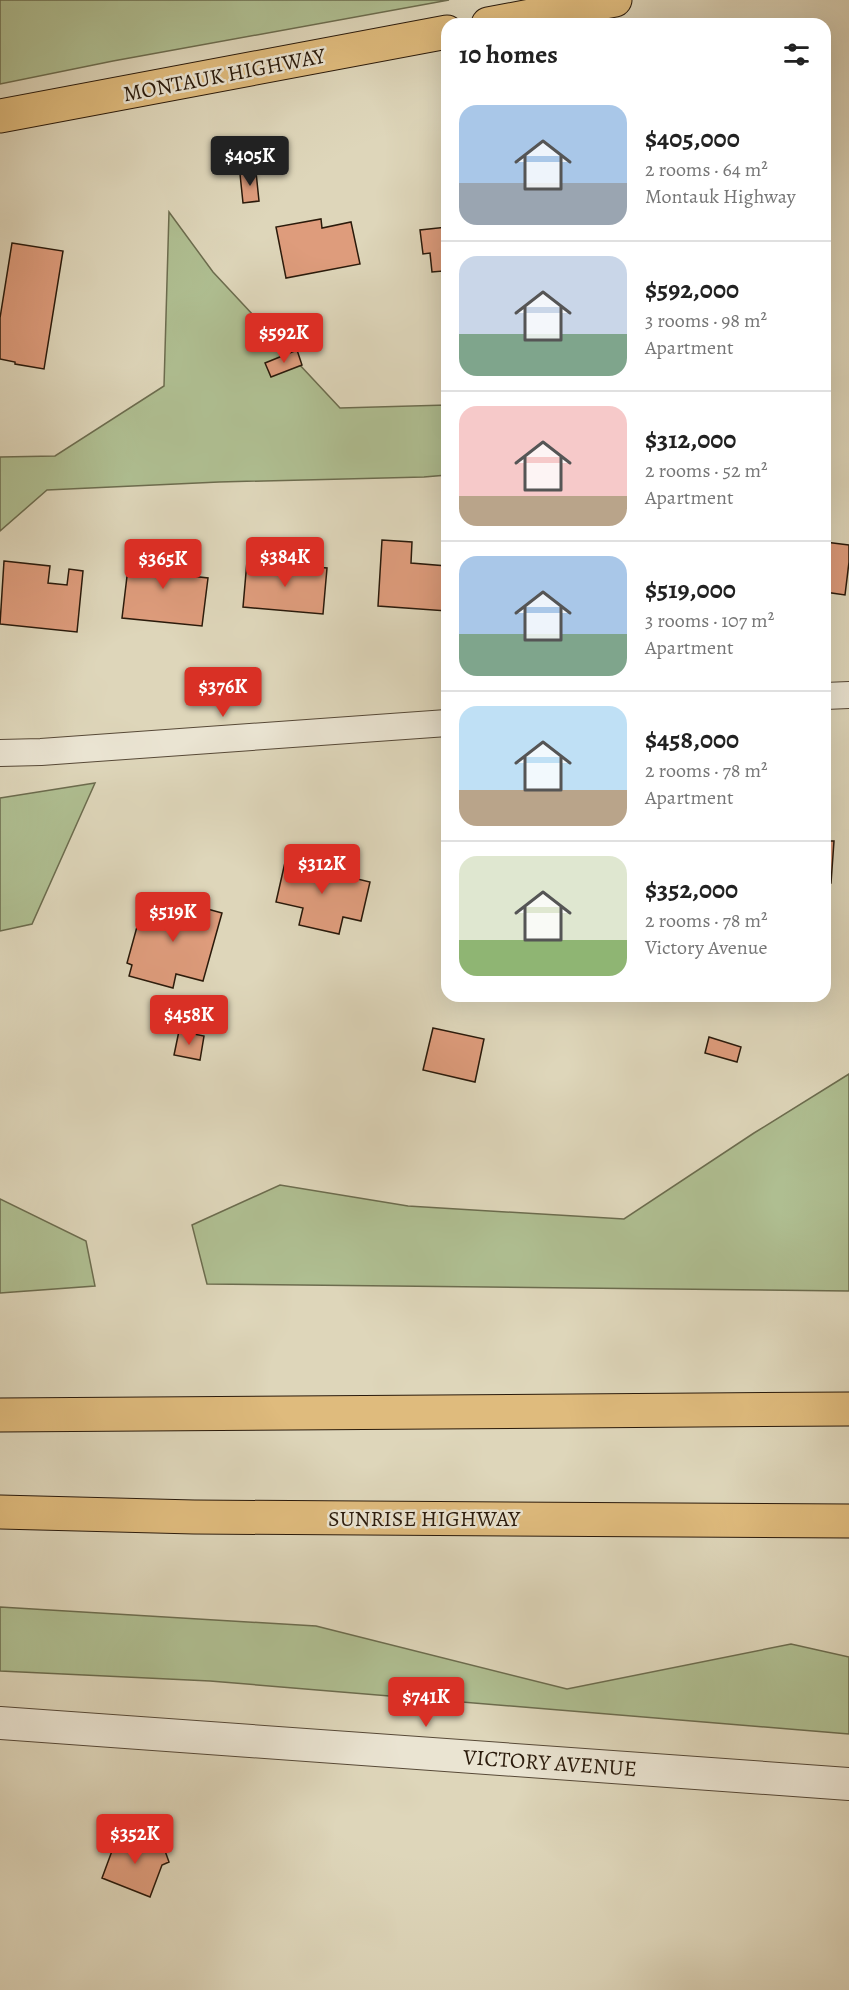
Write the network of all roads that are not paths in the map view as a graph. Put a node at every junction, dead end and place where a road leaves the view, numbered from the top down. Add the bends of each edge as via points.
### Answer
1 (615, 0) edge
2 (520, 18) edge
3 (441, 33) edge
4 (0, 116) edge
5 (849, 695) edge
6 (831, 696) edge
7 (441, 723) edge
8 (0, 753) edge
9 (849, 1409) edge
10 (0, 1415) edge
11 (0, 1512) edge
12 (849, 1521) edge
13 (0, 1723) edge
14 (849, 1784) edge

1 - 2 main road
3 - 4 main road, MONTAUK HIGHWAY
5 - 6 street
7 - 8 street
9 - 10 main road
11 - 12 main road, SUNRISE HIGHWAY
13 - 14 street, VICTORY AVENUE

